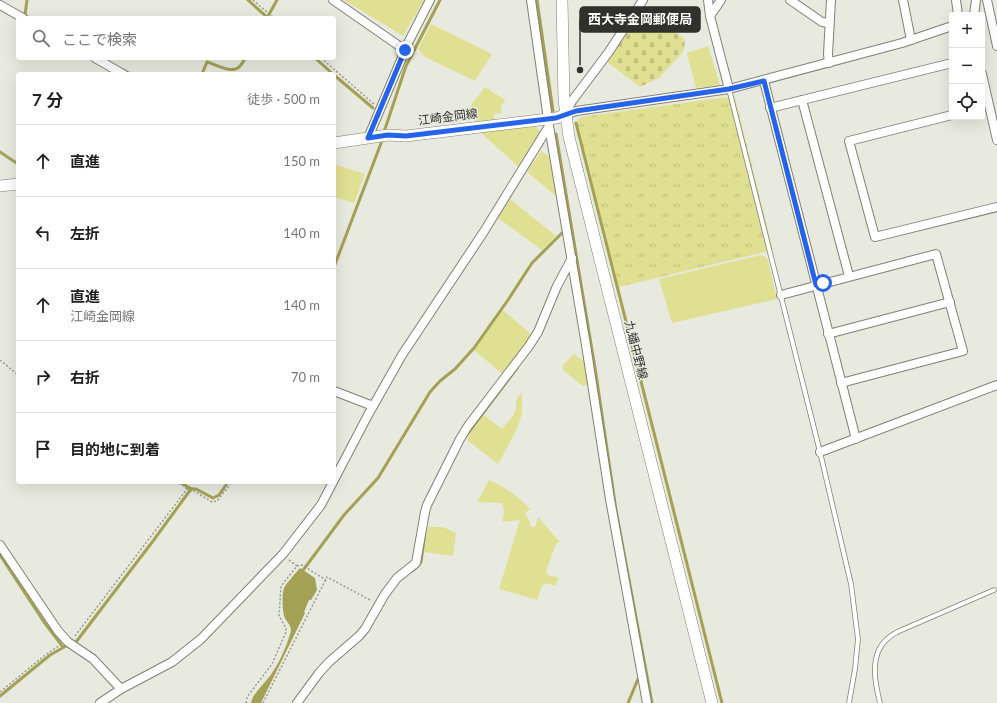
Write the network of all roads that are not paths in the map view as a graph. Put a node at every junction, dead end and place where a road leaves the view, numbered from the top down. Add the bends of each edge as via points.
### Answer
1 (333, 0) edge
2 (430, 0) edge
3 (531, 0) edge
4 (562, 0) edge
5 (643, 0) edge
6 (708, 0) edge
7 (721, 0) edge
8 (790, 0) edge
9 (831, 0) edge
10 (903, 0) edge
11 (956, 0) edge
12 (976, 0) edge
13 (987, 0) edge
14 (0, 5) edge
15 (958, 12) edge
16 (974, 12) edge
17 (19, 16) edge
18 (710, 16) junction
19 (830, 23) junction
20 (949, 27) edge
21 (911, 40) junction
22 (997, 46) edge
23 (405, 50) junction
24 (98, 60) edge
25 (829, 63) junction
26 (949, 64) edge
27 (120, 72) edge
28 (764, 81) junction
29 (729, 89) junction
30 (802, 100) junction
31 (985, 106) edge
32 (770, 108) junction
33 (565, 115) junction
34 (949, 116) edge
35 (549, 122) junction
36 (378, 136) junction
37 (997, 140) edge
38 (336, 143) edge
39 (16, 184) edge
40 (0, 186) edge
41 (997, 206) edge
42 (572, 258) junction
43 (849, 276) junction
44 (816, 285) junction
45 (781, 295) junction
46 (950, 302) junction
47 (828, 334) junction
48 (841, 383) junction
49 (997, 385) edge
50 (336, 392) edge
51 (373, 406) junction
52 (856, 439) junction
53 (820, 452) junction
54 (336, 477) edge
55 (332, 484) edge
56 (0, 545) edge
57 (994, 590) dead end
58 (121, 689) junction
59 (100, 703) edge
60 (297, 703) edge
61 (647, 703) edge
62 (712, 703) edge
63 (849, 703) edge
64 (880, 703) edge

1 - 23 street
2 - 23 street
3 - 35 street
4 - 33 main road, 九蟠中野線
5 - 33 street via 572,101
6 - 18 street
7 - 18 street
8 - 19 street via 822,22
9 - 19 street
10 - 21 street
11 - 15 street
12 - 16 street
13 - 22 street
14 - 17 street
18 - 29 street
19 - 25 street
20 - 21 street
21 - 25 street
23 - 36 street via 380,111
24 - 27 street
25 - 28 street
26 - 30 street
28 - 29 street
28 - 32 street
29 - 33 street via 576,111
29 - 45 lane
30 - 32 street
30 - 43 street
31 - 37 street
32 - 44 street
33 - 35 main road, 江崎金岡線
33 - 62 main road, 九蟠中野線
34 - 41 street via 849,141 875,237
35 - 36 main road, 江崎金岡線 via 406,136
35 - 42 street
35 - 51 street via 483,233 402,355
36 - 38 main road, 江崎金岡線
39 - 40 main road
42 - 60 street via 538,332 460,439 425,512 416,563 397,578 365,629 330,662
42 - 61 street via 610,499
43 - 44 street
43 - 46 street via 936,254
44 - 45 street
44 - 47 street
45 - 53 lane
46 - 47 street
46 - 48 street via 963,351
47 - 48 street
48 - 52 street
49 - 52 street
50 - 51 street
51 - 54 street
52 - 53 street
53 - 63 lane via 848,570 857,628 856,657
55 - 58 street via 321,505 283,554 201,639 172,662
56 - 58 street via 58,631 67,641 93,658
57 - 64 lane via 886,639 880,647 875,668 875,684
58 - 59 street

